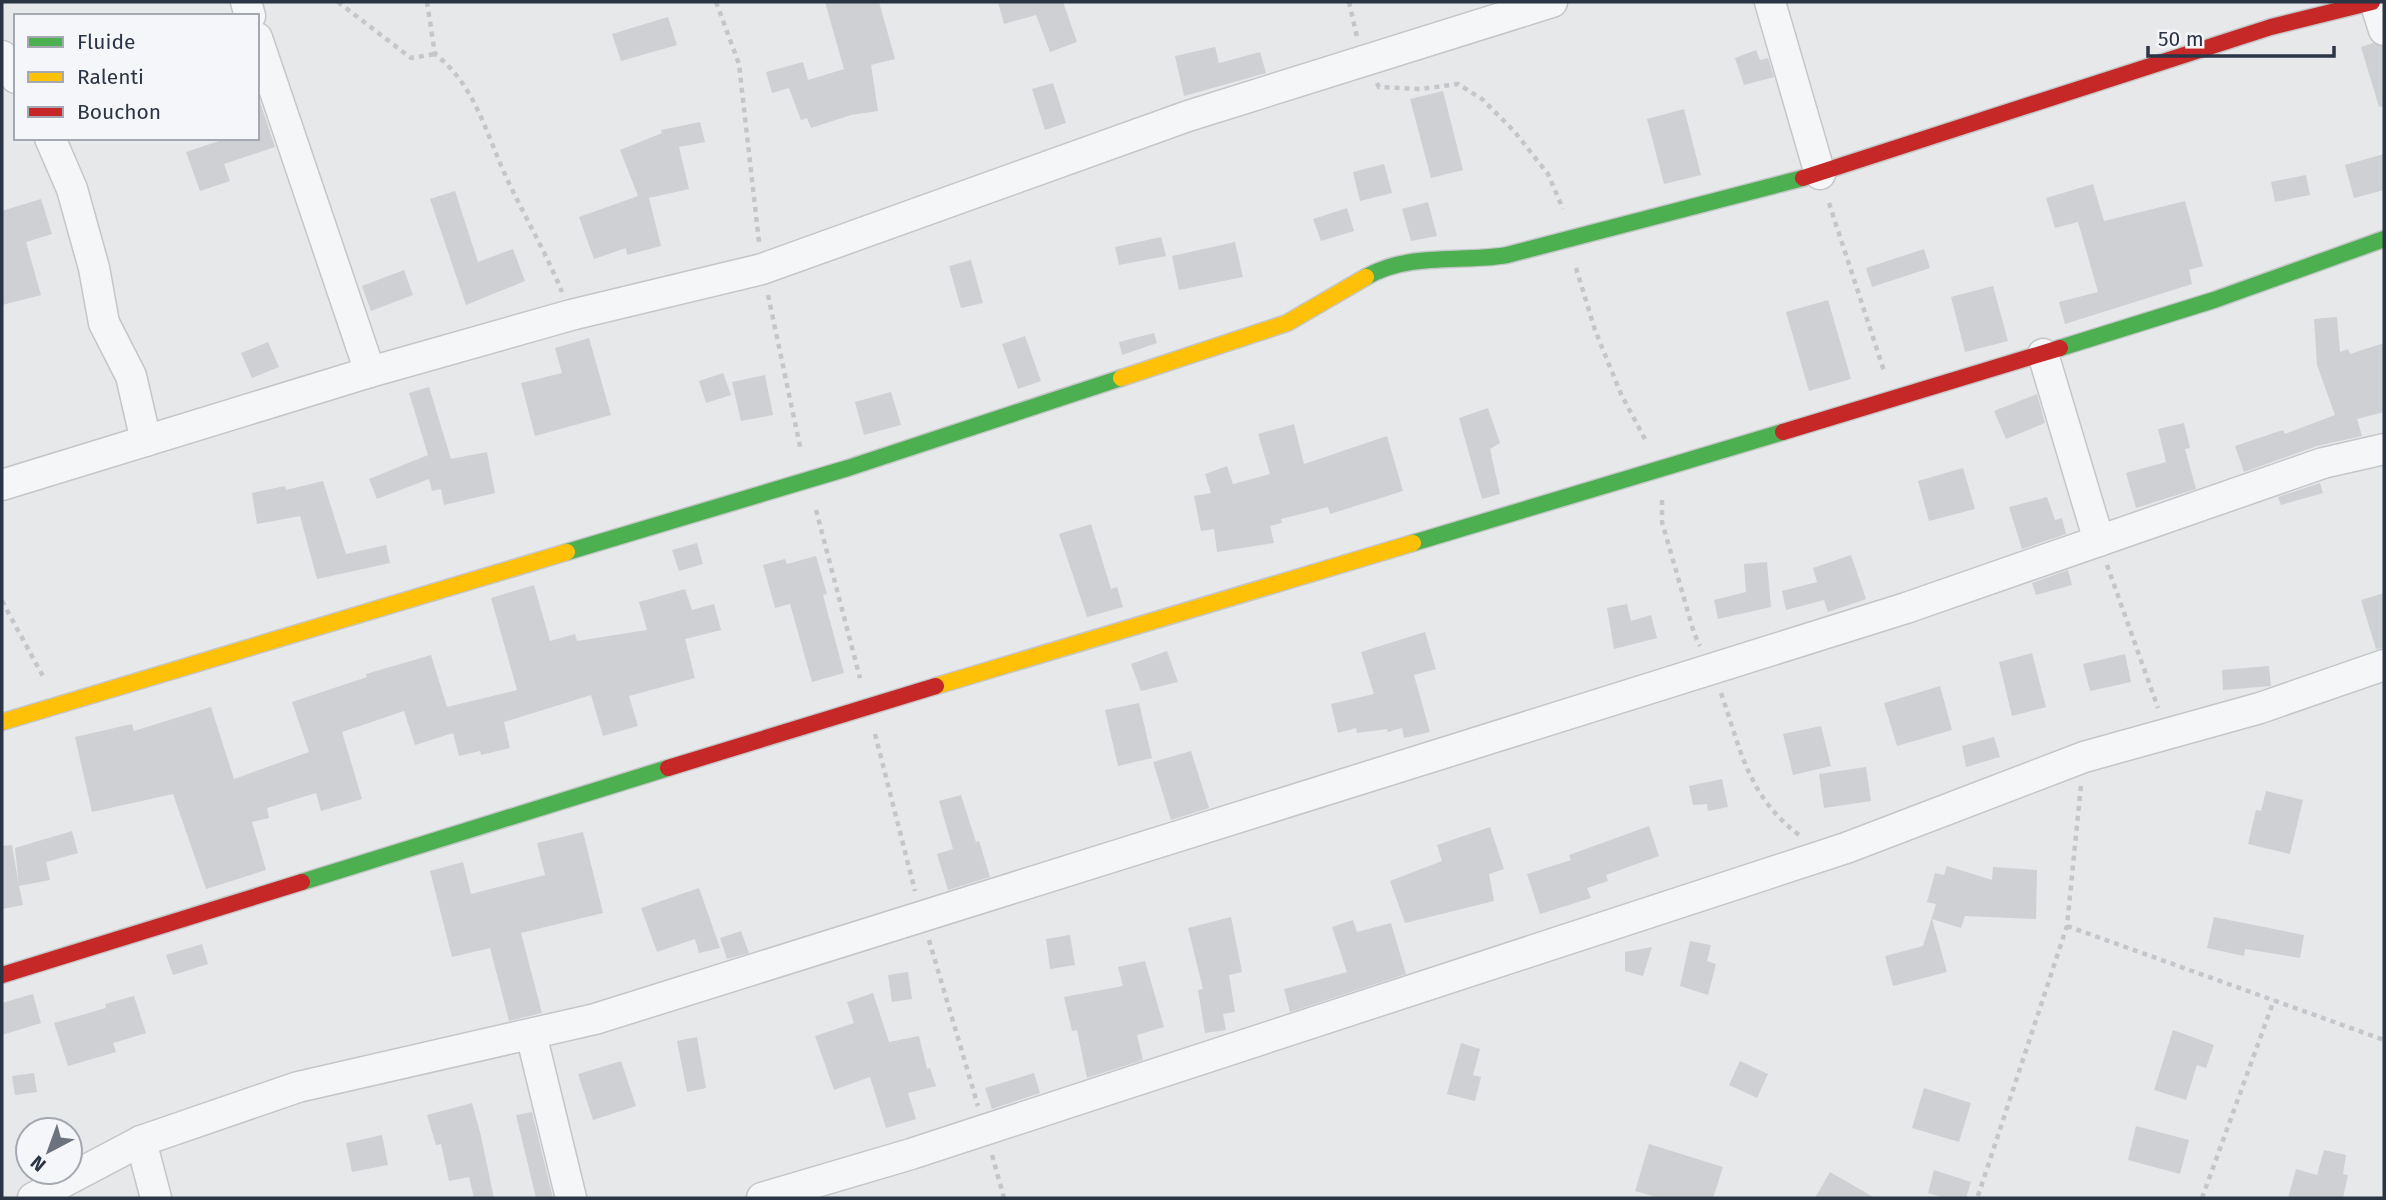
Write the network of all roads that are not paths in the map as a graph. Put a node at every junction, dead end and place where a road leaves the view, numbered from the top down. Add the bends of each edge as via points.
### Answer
1 (1552, 2) edge
2 (1770, 2) edge
3 (2373, 2) edge
4 (2384, 30) edge
5 (259, 44) edge
6 (2, 56) edge
7 (14, 75) edge
8 (51, 140) edge
9 (1820, 174) junction
10 (2384, 239) edge
11 (2043, 354) junction
12 (370, 372) junction
13 (146, 441) junction
14 (2384, 449) edge
15 (2, 485) edge
16 (2099, 541) junction
17 (2384, 665) edge
18 (2, 722) edge
19 (2, 975) edge
20 (531, 1034) junction
21 (141, 1141) junction
22 (33, 1198) edge
23 (156, 1198) edge
24 (570, 1198) edge
25 (762, 1198) edge

1 - 12 street via 1188,116 762,269 571,315
2 - 9 street
3 - 4 street
3 - 9 street via 2271,27
5 - 12 street
6 - 7 street
8 - 13 street via 72,190 104,323 131,376
9 - 18 street via 1507,255 1436,258 1378,270 1287,323 807,480
10 - 11 street
11 - 16 street
11 - 19 street via 867,706
12 - 13 street
13 - 15 street
14 - 16 street via 2323,463
16 - 20 street via 1906,608 595,1019
17 - 25 street via 2260,708 2084,757 1829,853 985,1130
20 - 21 street via 298,1087
20 - 24 street
21 - 22 street
21 - 23 street

